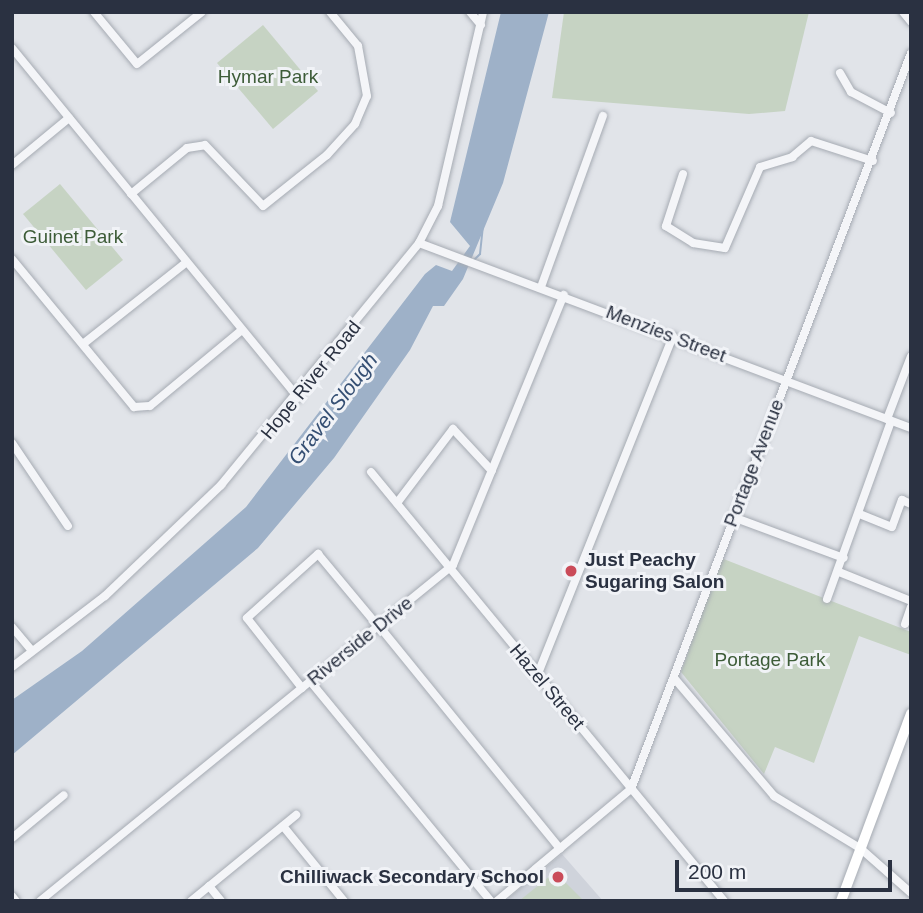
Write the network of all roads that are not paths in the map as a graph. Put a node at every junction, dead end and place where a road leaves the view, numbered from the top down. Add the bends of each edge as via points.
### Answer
1 (94, 12) edge
2 (202, 12) edge
3 (330, 12) edge
4 (470, 12) edge
5 (483, 12) edge
6 (902, 12) edge
7 (911, 22) edge
8 (481, 25) junction
9 (13, 51) edge
10 (911, 53) edge
11 (840, 73) dead end
12 (891, 113) junction
13 (603, 116) dead end
14 (69, 118) junction
15 (873, 161) junction
16 (12, 165) edge
17 (683, 174) dead end
18 (131, 194) junction
19 (419, 243) junction
20 (12, 259) edge
21 (187, 262) junction
22 (541, 287) junction
23 (564, 295) junction
24 (242, 330) junction
25 (673, 336) junction
26 (83, 344) junction
27 (911, 356) edge
28 (786, 379) junction
29 (298, 398) junction
30 (889, 420) junction
31 (911, 428) edge
32 (12, 443) edge
33 (492, 471) junction
34 (371, 472) dead end
35 (397, 503) junction
36 (911, 504) edge
37 (862, 514) junction
38 (733, 517) junction
39 (68, 526) dead end
40 (844, 558) junction
41 (450, 568) junction
42 (839, 572) junction
43 (827, 599) dead end
44 (911, 601) edge
45 (911, 607) edge
46 (905, 624) dead end
47 (378, 626) junction
48 (12, 627) edge
49 (32, 651) junction
50 (12, 667) edge
51 (537, 676) junction
52 (674, 678) junction
53 (310, 681) junction
54 (302, 688) junction
55 (911, 714) edge
56 (631, 789) junction
57 (64, 794) dead end
58 (296, 815) dead end
59 (283, 825) junction
60 (12, 838) edge
61 (860, 848) junction
62 (560, 849) junction
63 (209, 886) junction
64 (911, 894) edge
65 (12, 896) edge
66 (16, 901) edge
67 (40, 901) edge
68 (191, 901) edge
69 (220, 901) edge
70 (344, 901) edge
71 (491, 901) edge
72 (497, 901) edge
73 (724, 901) edge
74 (841, 901) edge

1 - 2 street via 137,64
3 - 18 street via 358,46 368,96 355,124 327,155 263,206 205,145 187,148
4 - 8 street
5 - 8 street, Hope River Road
6 - 7 street
8 - 19 street, Hope River Road via 438,206
9 - 14 street
10 - 12 street, Portage Avenue
11 - 12 street via 851,92
12 - 15 street, Portage Avenue
13 - 22 street
14 - 16 street
14 - 18 street
15 - 17 street via 811,141 792,157 760,167 725,248 693,243 666,226
15 - 28 street, Portage Avenue
18 - 21 street
19 - 22 street, Menzies Street
19 - 29 street, Hope River Road
20 - 26 street
21 - 24 street
21 - 26 street
22 - 23 street, Menzies Street
23 - 25 street, Menzies Street
23 - 33 street, Riverside Drive
24 - 26 street via 150,406 134,407
24 - 29 street
25 - 28 street, Menzies Street
25 - 51 street
27 - 30 street
28 - 30 street, Menzies Street
28 - 38 street, Portage Avenue
29 - 49 street, Hope River Road via 140,566
30 - 31 street, Menzies Street
30 - 37 street
32 - 39 street
33 - 35 street via 453,429
33 - 41 street, Riverside Drive
34 - 35 street, Hazel Street
35 - 41 street, Hazel Street
36 - 37 street via 902,500 892,527
37 - 40 street
38 - 40 street
38 - 52 street, Portage Avenue
40 - 42 street
41 - 47 street, Riverside Drive
41 - 51 street, Hazel Street
42 - 43 street
42 - 44 street
45 - 46 street
47 - 53 street, Riverside Drive
47 - 54 street via 318,554 247,618
47 - 62 street
48 - 49 street
49 - 50 street, Hope River Road
51 - 56 street, Hazel Street
52 - 56 street, Portage Avenue
52 - 61 street via 774,796
53 - 54 street, Riverside Drive
53 - 71 street
54 - 67 street, Riverside Drive
55 - 61 main road
56 - 62 street, Portage Avenue
56 - 73 street, Hazel Street
57 - 60 street
58 - 59 street
59 - 63 street
59 - 70 street
61 - 64 street
61 - 74 main road
62 - 72 street, Portage Avenue
63 - 68 street
63 - 69 street
65 - 66 street

